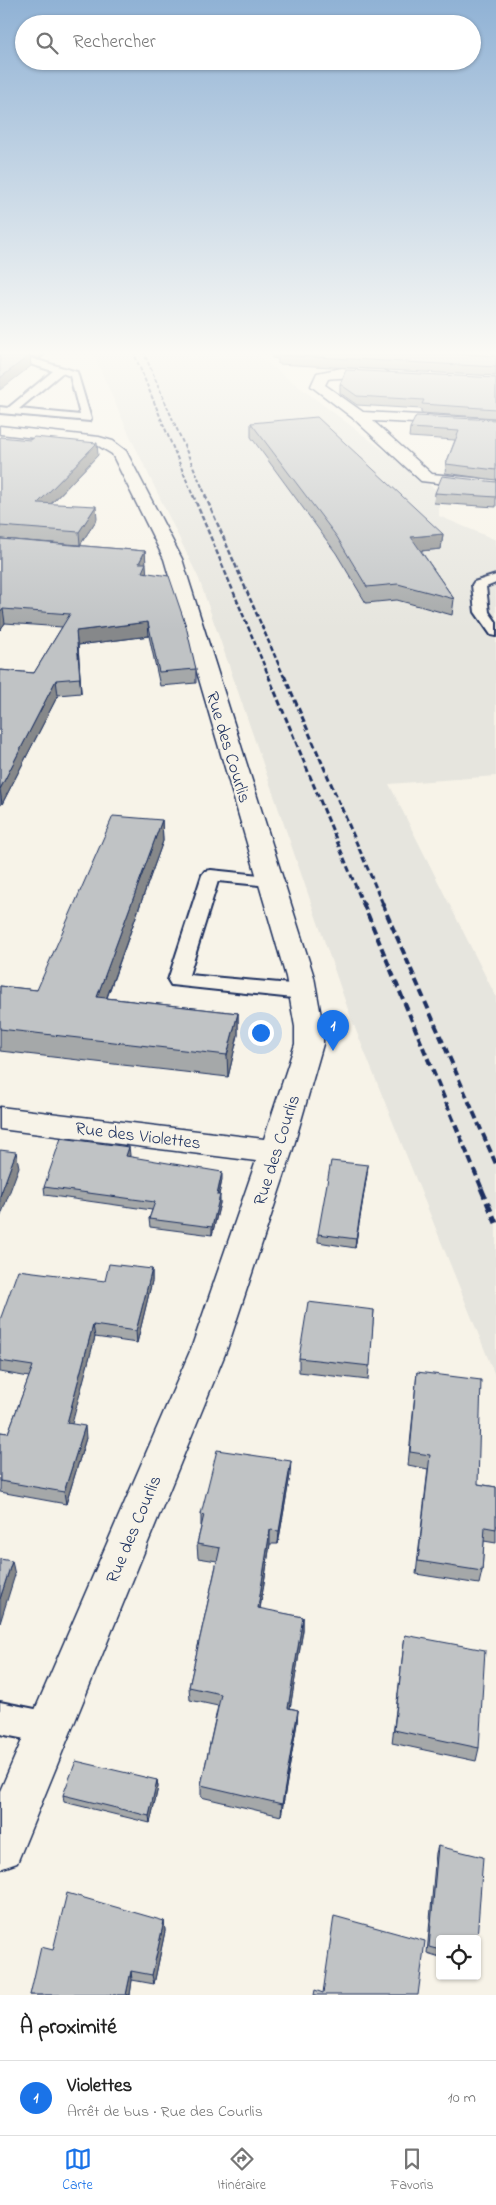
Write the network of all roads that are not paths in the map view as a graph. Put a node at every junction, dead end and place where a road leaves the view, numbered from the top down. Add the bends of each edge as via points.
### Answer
1 (108, 444) edge
2 (391, 444) edge
3 (496, 485) edge
4 (496, 579) edge
5 (496, 632) edge
6 (270, 880) junction
7 (302, 992) junction
8 (0, 1118) edge
9 (276, 1152) junction
10 (0, 1718) edge
11 (50, 1728) junction
12 (0, 1846) edge

1 - 6 street, Rue des Courlis via 118,451 163,559
2 - 3 street via 428,478
4 - 5 lane via 479,585 482,612
6 - 7 street, Rue des Courlis
6 - 7 lane via 211,875 178,980
7 - 9 street, Rue des Courlis via 309,1044
8 - 9 street, Rue des Violettes
9 - 11 street, Rue des Courlis via 209,1349
10 - 11 lane
11 - 12 street, Rue des Courlis

